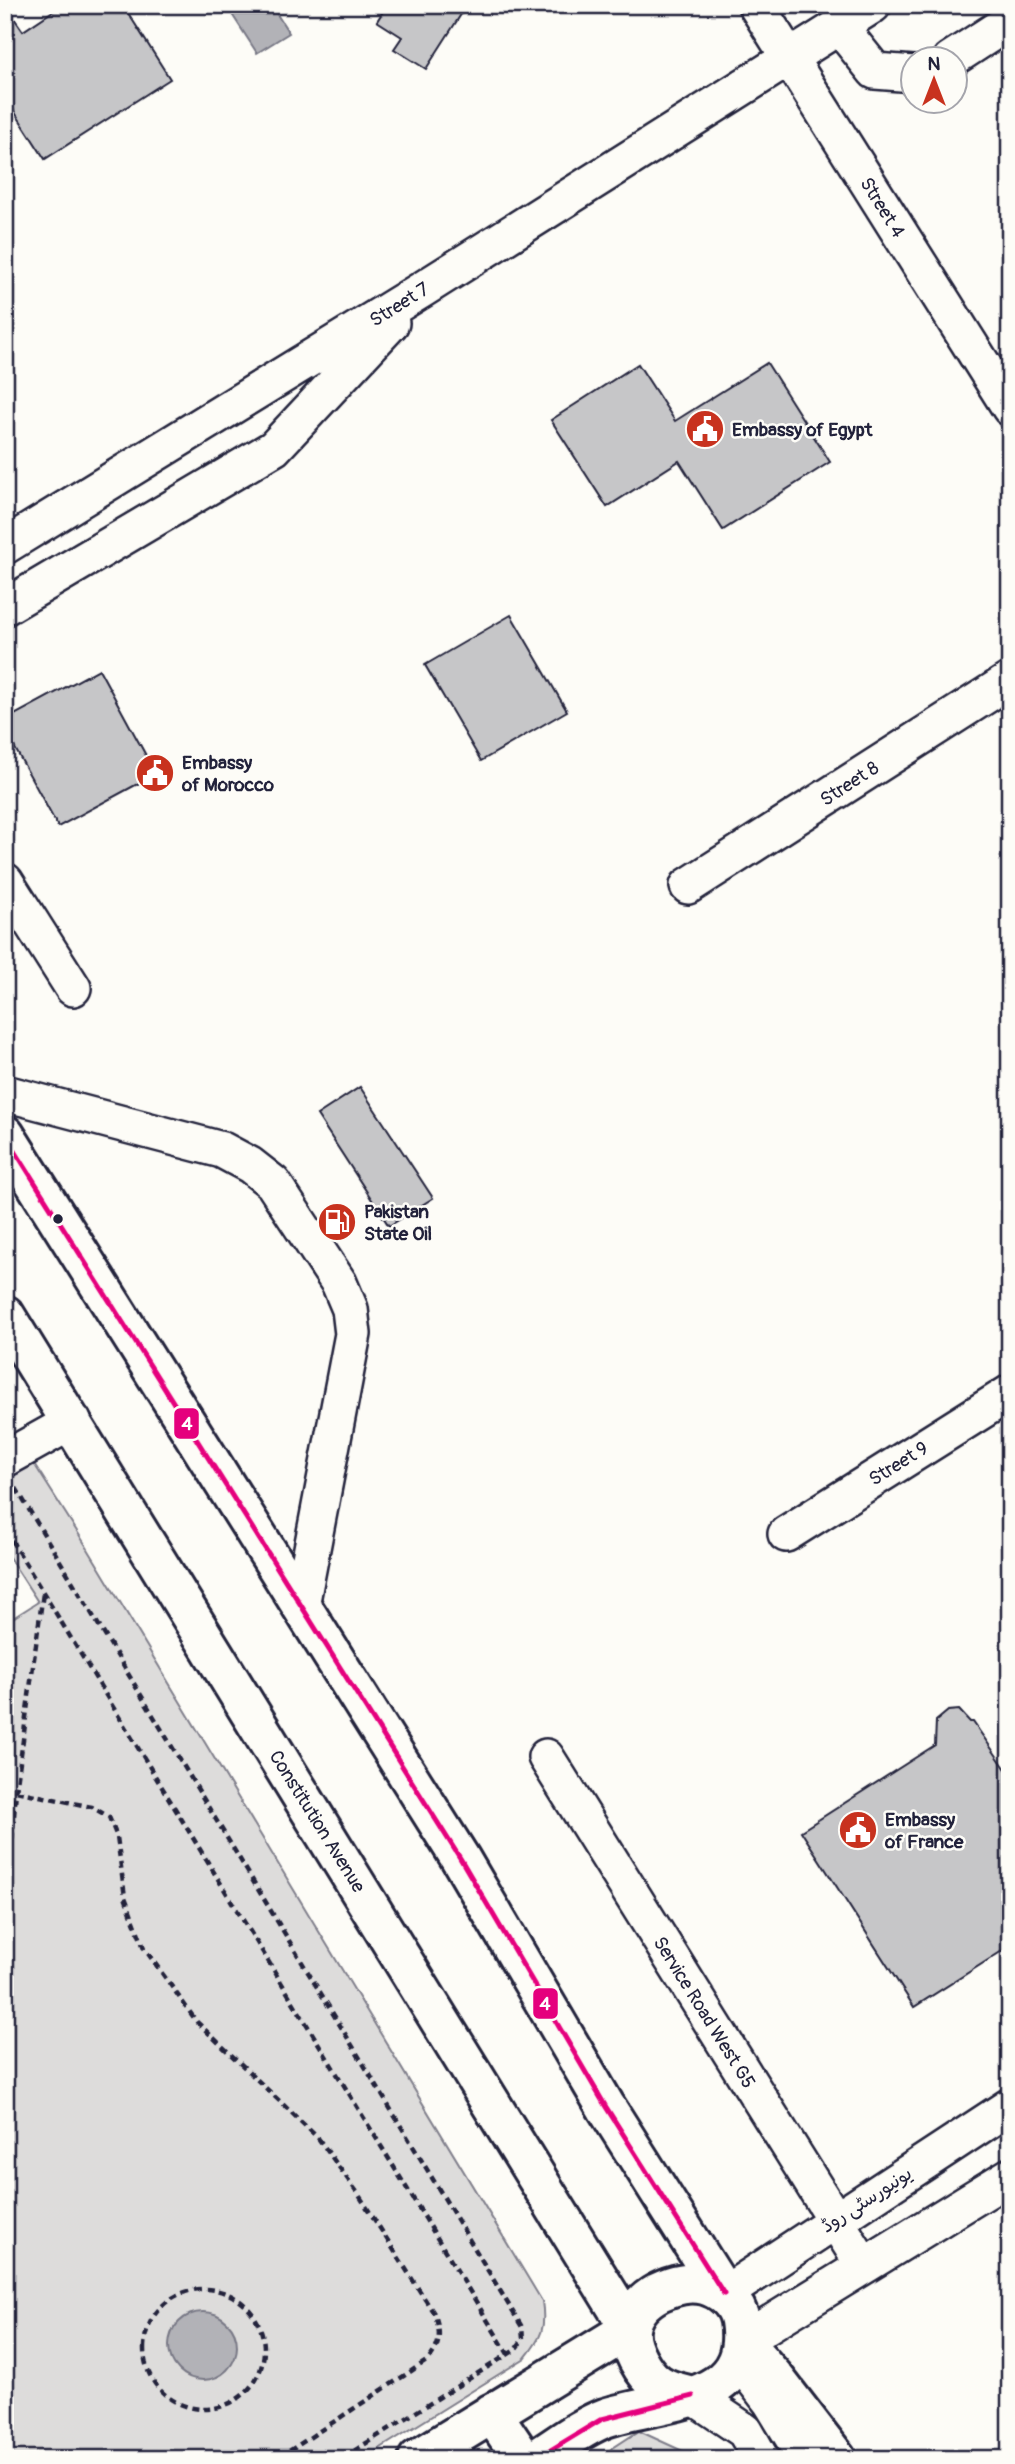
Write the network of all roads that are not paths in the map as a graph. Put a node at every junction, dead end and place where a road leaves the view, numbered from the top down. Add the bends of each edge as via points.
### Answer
1 (756, 5) edge
2 (873, 5) edge
3 (1010, 22) edge
4 (839, 26) junction
5 (970, 47) edge
6 (789, 57) junction
7 (900, 73) edge
8 (423, 289) junction
9 (1010, 408) edge
10 (5, 546) edge
11 (5, 607) edge
12 (1010, 680) edge
13 (5, 881) edge
14 (688, 886) dead end
15 (73, 988) dead end
16 (5, 1093) edge
17 (5, 1135) edge
18 (5, 1315) edge
19 (1010, 1393) edge
20 (73, 1421) junction
21 (9, 1471) edge
22 (786, 1534) dead end
23 (301, 1606) junction
24 (546, 1757) dead end
25 (1010, 2106) edge
26 (1010, 2176) edge
27 (835, 2220) junction
28 (864, 2266) junction
29 (724, 2294) junction
30 (630, 2329) junction
31 (740, 2351) junction
32 (693, 2396) junction
33 (492, 2413) junction
34 (418, 2459) edge
35 (523, 2459) edge
36 (536, 2459) edge
37 (761, 2459) edge
38 (806, 2459) edge
39 (837, 2459) edge

1 - 6 street, Street 4
2 - 4 street, Street 7
3 - 5 street
4 - 6 street, Street 7
4 - 7 street via 875,71
6 - 8 street, Street 7
6 - 9 street, Street 4
8 - 10 street, Street 7
8 - 11 street via 274,448
12 - 14 street, Street 8
13 - 15 street
16 - 23 street via 222,1150 250,1165 273,1183 339,1283 350,1309 353,1335
17 - 23 main road
18 - 20 main road, Constitution Avenue
19 - 22 street, Street 9
20 - 21 street
20 - 30 main road, Constitution Avenue
23 - 29 main road
24 - 27 street, Service Road West G5
25 - 27 street, یونیورسٹی روڈ
26 - 28 street
27 - 28 street, Service Road West G5
27 - 29 street, یونیورسٹی روڈ
28 - 31 street
29 - 30 main road via 691,2283 678,2285 639,2307
29 - 31 main road via 740,2317
30 - 32 main road via 634,2350 657,2384
30 - 33 main road
31 - 32 main road via 725,2380
31 - 38 street
31 - 39 main road via 773,2375
32 - 36 main road via 602,2419
32 - 37 street via 745,2431
33 - 34 main road
33 - 35 main road

